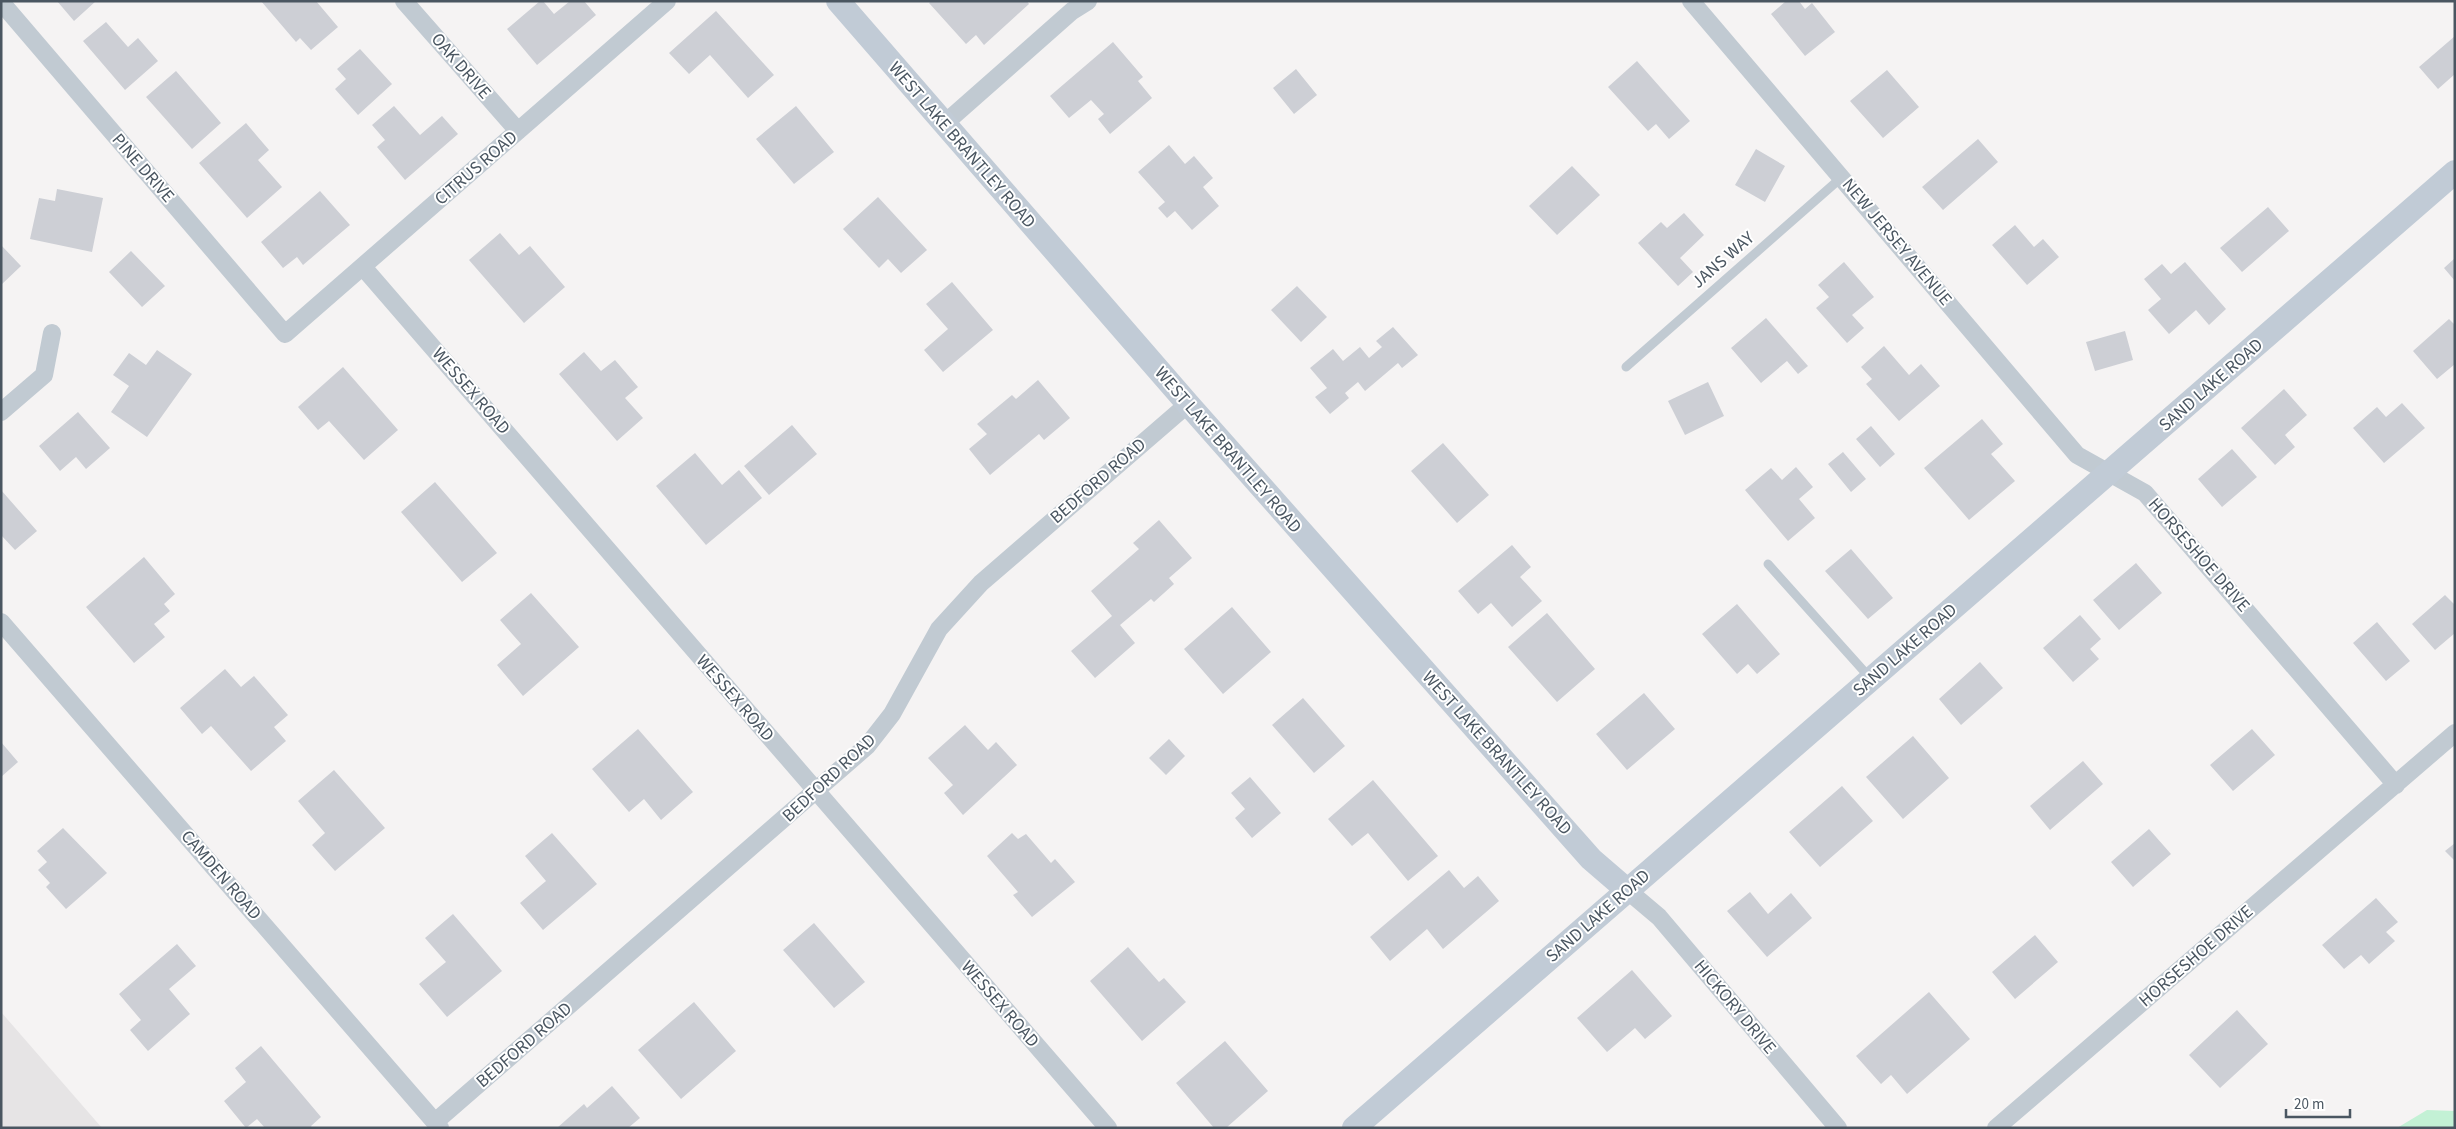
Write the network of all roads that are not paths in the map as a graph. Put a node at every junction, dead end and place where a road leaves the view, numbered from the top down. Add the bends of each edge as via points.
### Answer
1 (404, 1) edge
2 (667, 1) edge
3 (838, 1) edge
4 (1088, 1) edge
5 (1691, 1) edge
6 (1, 2) edge
7 (944, 124) junction
8 (518, 131) junction
9 (2455, 172) edge
10 (1842, 177) junction
11 (363, 267) junction
12 (52, 333) dead end
13 (286, 334) joint
14 (1626, 368) dead end
15 (1188, 404) junction
16 (1, 412) edge
17 (2110, 473) junction
18 (1768, 564) dead end
19 (1, 622) edge
20 (1871, 680) junction
21 (2455, 733) edge
22 (2396, 785) junction
23 (817, 792) junction
24 (1627, 890) junction
25 (438, 1125) edge
26 (1108, 1128) edge
27 (1354, 1128) edge
28 (1838, 1128) edge
29 (1996, 1128) edge

1 - 8 street, OAK DRIVE
2 - 8 street, CITRUS ROAD
3 - 7 street, WEST LAKE BRANTLEY ROAD
4 - 7 street via 1072,11
5 - 10 street, NEW JERSEY AVENUE
6 - 13 street, PINE DRIVE
7 - 15 street, WEST LAKE BRANTLEY ROAD
8 - 11 street, CITRUS ROAD
9 - 17 street, SAND LAKE ROAD
10 - 14 lane, JANS WAY
10 - 17 street, NEW JERSEY AVENUE via 2077,455
11 - 13 street, CITRUS ROAD
11 - 23 street, WESSEX ROAD
12 - 16 street via 44,375
15 - 23 street, BEDFORD ROAD via 981,583 939,629 892,714 868,746
15 - 24 street, WEST LAKE BRANTLEY ROAD via 1591,859
17 - 20 street, SAND LAKE ROAD
17 - 22 street, HORSESHOE DRIVE via 2145,493
18 - 20 lane
19 - 25 street, CAMDEN ROAD
20 - 24 street, SAND LAKE ROAD
21 - 22 street, HORSESHOE DRIVE
22 - 29 street, HORSESHOE DRIVE
23 - 25 street, BEDFORD ROAD
23 - 26 street, WESSEX ROAD
24 - 27 street, SAND LAKE ROAD
24 - 28 street, HICKORY DRIVE via 1659,917

